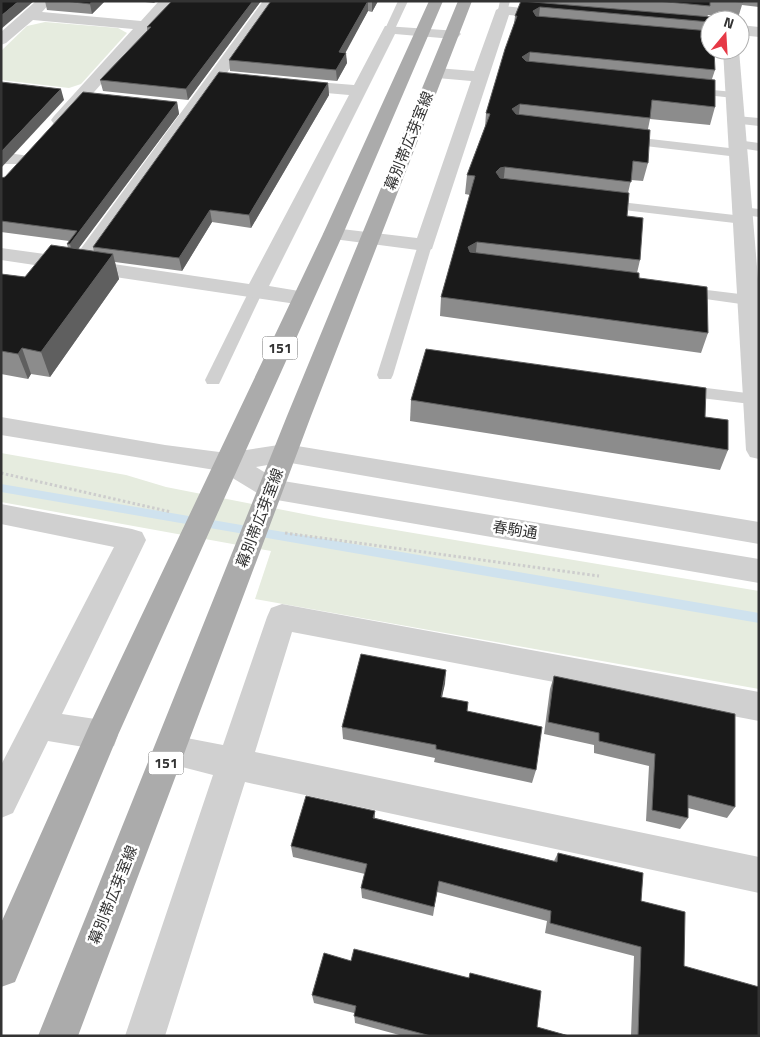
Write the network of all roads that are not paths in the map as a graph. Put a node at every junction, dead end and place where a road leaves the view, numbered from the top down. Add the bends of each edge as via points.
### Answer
1 (45, 1) edge
2 (168, 1) edge
3 (271, 1) edge
4 (403, 1) edge
5 (436, 1) edge
6 (465, 1) edge
7 (504, 6) edge
8 (31, 15) junction
9 (572, 16) edge
10 (144, 26) junction
11 (390, 29) junction
12 (423, 32) junction
13 (453, 34) junction
14 (1, 40) edge
15 (732, 60) edge
16 (437, 73) junction
17 (215, 77) junction
18 (480, 77) junction
19 (235, 79) edge
20 (273, 83) edge
21 (675, 89) edge
22 (360, 91) junction
23 (65, 93) dead end
24 (734, 95) junction
25 (83, 96) junction
26 (101, 98) edge
27 (174, 106) edge
28 (193, 108) junction
29 (736, 120) junction
30 (759, 122) edge
31 (49, 132) edge
32 (614, 139) edge
33 (36, 146) edge
34 (759, 147) edge
35 (738, 148) junction
36 (1, 158) edge
37 (22, 160) junction
38 (6, 178) edge
39 (589, 202) edge
40 (748, 215) edge
41 (333, 234) junction
42 (369, 238) junction
43 (425, 245) junction
44 (1, 254) edge
45 (80, 265) junction
46 (670, 290) edge
47 (256, 291) junction
48 (752, 293) edge
49 (303, 298) junction
50 (385, 375) dead end
51 (213, 380) dead end
52 (668, 389) edge
53 (756, 400) junction
54 (1, 426) edge
55 (759, 450) edge
56 (285, 453) junction
57 (226, 462) junction
58 (271, 489) junction
59 (1, 514) edge
60 (759, 534) edge
61 (759, 571) edge
62 (759, 707) edge
63 (40, 725) junction
64 (102, 734) junction
65 (171, 750) junction
66 (233, 762) junction
67 (1, 801) edge
68 (759, 875) edge
69 (1, 968) edge
70 (148, 1035) edge
71 (58, 1036) edge

1 - 8 street
2 - 10 street
3 - 17 street
4 - 11 lane
5 - 12 main road, 幕別帯広芽室線 / 151
6 - 13 main road, 幕別帯広芽室線 / 151
7 - 9 street
7 - 18 street
8 - 10 street
8 - 14 street
10 - 25 street
11 - 12 street
11 - 22 street
12 - 13 street
12 - 41 main road, 幕別帯広芽室線 / 151
13 - 16 main road, 幕別帯広芽室線 / 151
15 - 24 street
16 - 18 street
16 - 42 main road, 幕別帯広芽室線 / 151
17 - 19 street
17 - 28 street
18 - 43 street
20 - 22 street
21 - 24 lane
22 - 47 street
23 - 25 street
24 - 29 street
25 - 26 street
25 - 31 street
27 - 28 street
28 - 45 street
29 - 30 lane
29 - 35 street
32 - 35 lane
33 - 37 street
34 - 35 lane
35 - 40 street
36 - 37 street
37 - 38 street
39 - 40 lane
40 - 48 street
41 - 42 street
41 - 49 main road, 幕別帯広芽室線 / 151
42 - 43 street
42 - 56 main road, 幕別帯広芽室線 / 151
43 - 50 lane
44 - 45 street
45 - 47 street
46 - 48 lane
47 - 49 street
47 - 51 lane
48 - 53 street
49 - 57 main road, 幕別帯広芽室線 / 151
52 - 53 lane
53 - 55 street
54 - 57 street
56 - 57 street
56 - 58 main road, 幕別帯広芽室線 / 151
56 - 60 street
57 - 58 street
57 - 64 main road, 幕別帯広芽室線 / 151
58 - 61 street, 春駒通
58 - 65 main road, 幕別帯広芽室線 / 151
59 - 63 street via 132,540
62 - 66 street via 282,617
63 - 64 street
63 - 67 street
64 - 69 main road, 幕別帯広芽室線 / 151
65 - 66 street
65 - 71 main road, 幕別帯広芽室線 / 151
66 - 68 street
66 - 70 street

